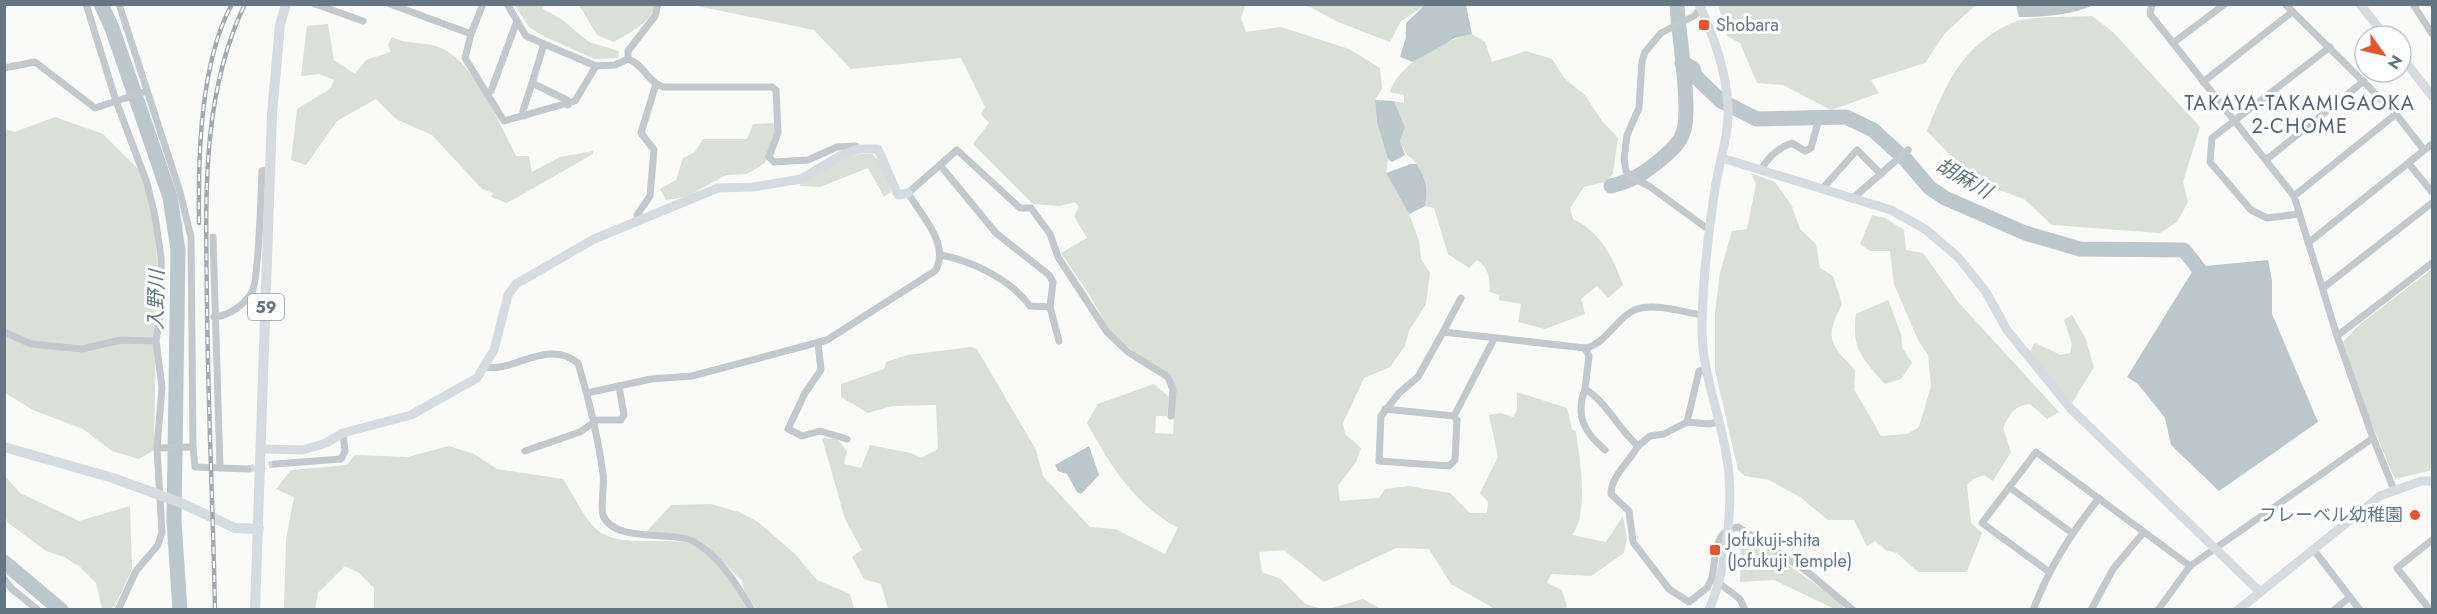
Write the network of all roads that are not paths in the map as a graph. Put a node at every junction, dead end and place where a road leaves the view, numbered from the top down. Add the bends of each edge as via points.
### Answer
1 (86, 4) edge
2 (118, 4) edge
3 (286, 4) edge
4 (315, 4) edge
5 (390, 4) edge
6 (483, 4) edge
7 (507, 4) edge
8 (658, 4) edge
9 (2152, 4) edge
10 (2225, 4) edge
11 (2285, 4) edge
12 (2360, 4) edge
13 (2413, 4) edge
14 (1701, 6) edge
15 (2292, 12) junction
16 (363, 21) dead end
17 (517, 21) junction
18 (2429, 23) edge
19 (2376, 24) edge
20 (471, 34) junction
21 (2433, 34) edge
22 (2173, 43) junction
23 (544, 44) junction
24 (2330, 47) junction
25 (628, 59) junction
26 (596, 66) junction
27 (4, 68) edge
28 (2353, 70) edge
29 (2413, 71) edge
30 (2203, 82) junction
31 (532, 83) junction
32 (656, 84) junction
33 (2360, 84) edge
34 (2367, 84) edge
35 (147, 91) junction
36 (487, 94) junction
37 (2433, 96) edge
38 (118, 101) junction
39 (568, 105) junction
40 (2396, 114) junction
41 (524, 116) junction
42 (2236, 121) junction
43 (1818, 122) dead end
44 (2433, 144) edge
45 (858, 149) junction
46 (1908, 150) dead end
47 (2424, 150) junction
48 (1722, 158) junction
49 (2266, 160) junction
50 (2409, 164) junction
51 (940, 165) junction
52 (271, 170) junction
53 (1761, 170) junction
54 (1881, 174) junction
55 (1822, 189) junction
56 (2433, 192) edge
57 (908, 193) junction
58 (2294, 196) junction
59 (1852, 199) junction
60 (2433, 203) edge
61 (2299, 214) junction
62 (639, 221) junction
63 (1710, 227) junction
64 (213, 237) dead end
65 (2308, 243) junction
66 (941, 255) junction
67 (2433, 263) edge
68 (2323, 288) junction
69 (1461, 298) dead end
70 (1050, 307) junction
71 (1702, 315) junction
72 (214, 317) junction
73 (1443, 332) junction
74 (4, 333) edge
75 (2337, 336) junction
76 (1494, 339) junction
77 (156, 341) junction
78 (1059, 341) dead end
79 (818, 343) junction
80 (1585, 348) junction
81 (486, 367) junction
82 (1706, 370) junction
83 (620, 386) junction
84 (1585, 389) junction
85 (587, 393) junction
86 (1385, 409) junction
87 (1171, 416) dead end
88 (1454, 416) junction
89 (1687, 422) junction
90 (1719, 422) junction
91 (594, 423) junction
92 (343, 433) junction
93 (2373, 438) junction
94 (848, 439) dead end
95 (1638, 446) junction
96 (4, 447) edge
97 (190, 447) junction
98 (160, 448) junction
99 (262, 449) junction
100 (1605, 450) dead end
101 (525, 451) dead end
102 (275, 464) tunnel mouth
103 (220, 468) junction
104 (248, 470) tunnel mouth
105 (2433, 481) edge
106 (2009, 487) junction
107 (2394, 490) junction
108 (2098, 498) junction
109 (1727, 528) junction
110 (259, 529) junction
111 (2072, 532) junction
112 (2144, 532) junction
113 (2433, 540) edge
114 (2213, 549) junction
115 (2313, 549) junction
116 (2190, 566) junction
117 (2048, 571) junction
118 (4, 579) edge
119 (1715, 581) junction
120 (2259, 591) junction
121 (2350, 597) junction
122 (38, 609) edge
123 (118, 609) edge
124 (255, 609) edge
125 (752, 609) edge
126 (1708, 609) edge
127 (1745, 609) edge
128 (1852, 609) edge
129 (2033, 609) edge
130 (2091, 609) edge
131 (2158, 609) edge
132 (2238, 609) edge
133 (2334, 609) edge
134 (2360, 609) edge
135 (2430, 609) edge

1 - 38 street
2 - 35 street
3 - 52 main road, 59 via 280,26
4 - 16 street
5 - 20 street
6 - 20 street
7 - 17 street
8 - 25 street via 650,24 628,51
9 - 22 street via 2150,14
10 - 22 street
11 - 15 street
12 - 19 street
13 - 18 street
14 - 48 street via 1720,57 1727,98
14 - 63 street via 1694,16 1661,33 1645,52 1639,108 1627,135 1624,159 1631,177
15 - 24 street
15 - 30 street
17 - 23 street via 526,36
17 - 36 street
18 - 21 street
20 - 36 street via 465,58
22 - 30 street
23 - 26 street
23 - 31 street
24 - 28 street
24 - 42 street
25 - 26 street via 615,65
25 - 32 street via 639,63
26 - 39 street via 575,101
27 - 38 street via 34,62 95,108
29 - 37 street
30 - 42 street
31 - 39 street via 567,100
31 - 41 street
32 - 45 street via 772,87 776,90 778,133 769,157 774,162 808,160 837,147
32 - 62 street via 641,133 654,150 651,196 637,215
33 - 49 street
34 - 40 street
35 - 38 street
35 - 97 street via 191,237
36 - 41 street via 504,121
38 - 77 street via 155,216 162,305
39 - 41 street
40 - 47 street
40 - 58 street
42 - 49 street
42 - 61 street via 2212,138 2210,162 2251,210 2267,218
43 - 53 street via 1811,148 1805,151 1792,143 1784,146 1766,160
44 - 47 street
45 - 57 street via 878,149 898,195
45 - 62 street via 801,179 718,188
46 - 54 street
47 - 50 street
48 - 53 street
48 - 63 street
49 - 58 street
50 - 56 street
50 - 65 street
51 - 57 street
51 - 70 street via 996,233 1049,275 1053,282
51 - 87 street via 957,150 1020,208 1031,208 1107,332 1128,352 1168,377 1173,390
52 - 72 street via 262,171 255,286 237,308
52 - 99 main road, 59
53 - 55 street
54 - 55 street via 1857,150
54 - 59 street
55 - 59 street
57 - 66 street via 935,237
58 - 61 street
59 - 114 street via 1891,210 1925,229 1958,257 2049,385
60 - 68 street
61 - 65 street
62 - 81 street via 594,239 516,284 508,295
63 - 71 street
64 - 72 street
65 - 68 street
66 - 70 street via 957,258 992,275 1030,306
66 - 79 street via 935,271
67 - 75 street
68 - 75 street
69 - 73 street
70 - 78 street
71 - 80 street via 1634,310 1599,341
71 - 82 street
72 - 103 street
73 - 76 street
73 - 86 street via 1418,377
74 - 77 street via 31,344 82,349 121,340
75 - 93 street
76 - 80 street
76 - 88 street
77 - 98 street via 162,387
79 - 83 street via 692,376
79 - 94 street via 821,369 788,429 801,436 820,431
80 - 84 street
81 - 85 street via 495,369 554,354 570,356 578,363
81 - 92 street via 477,378 411,415
82 - 89 street via 1699,371
82 - 90 street
83 - 85 street
83 - 91 street via 624,415 621,420
84 - 95 street via 1595,395
84 - 100 street via 1580,404 1584,427
85 - 91 street
86 - 88 street
86 - 88 street via 1380,424 1379,461 1387,463 1449,466 1455,460
89 - 90 street
89 - 95 street via 1664,434 1650,436
90 - 109 street via 1730,486
91 - 101 street via 554,443
91 - 125 street via 604,481 603,515 607,522 634,534 690,539 703,547 736,584
92 - 99 street via 303,450
92 - 102 street via 345,451 341,459
93 - 107 street
93 - 114 street
95 - 119 street via 1611,483 1611,494 1629,511 1633,542 1669,589 1689,602
96 - 110 main road via 113,478 235,528
97 - 98 street
97 - 103 street via 195,466
98 - 123 street via 160,538 128,585
99 - 110 main road, 59
103 - 104 street
105 - 107 street
106 - 108 street via 2036,452
106 - 111 street
106 - 117 street via 1982,523
107 - 115 street via 2380,496
108 - 111 street
108 - 112 street
109 - 119 street
109 - 128 street via 1738,527 1748,532 1804,569
110 - 124 main road, 59
111 - 117 street
112 - 116 street
112 - 130 street via 2114,570
113 - 135 street via 2397,568
114 - 116 street
114 - 120 street
115 - 120 street
115 - 121 street
116 - 131 street
117 - 129 street
118 - 122 street
119 - 126 street
119 - 127 street via 1740,599
120 - 132 street
121 - 133 street
121 - 134 street

